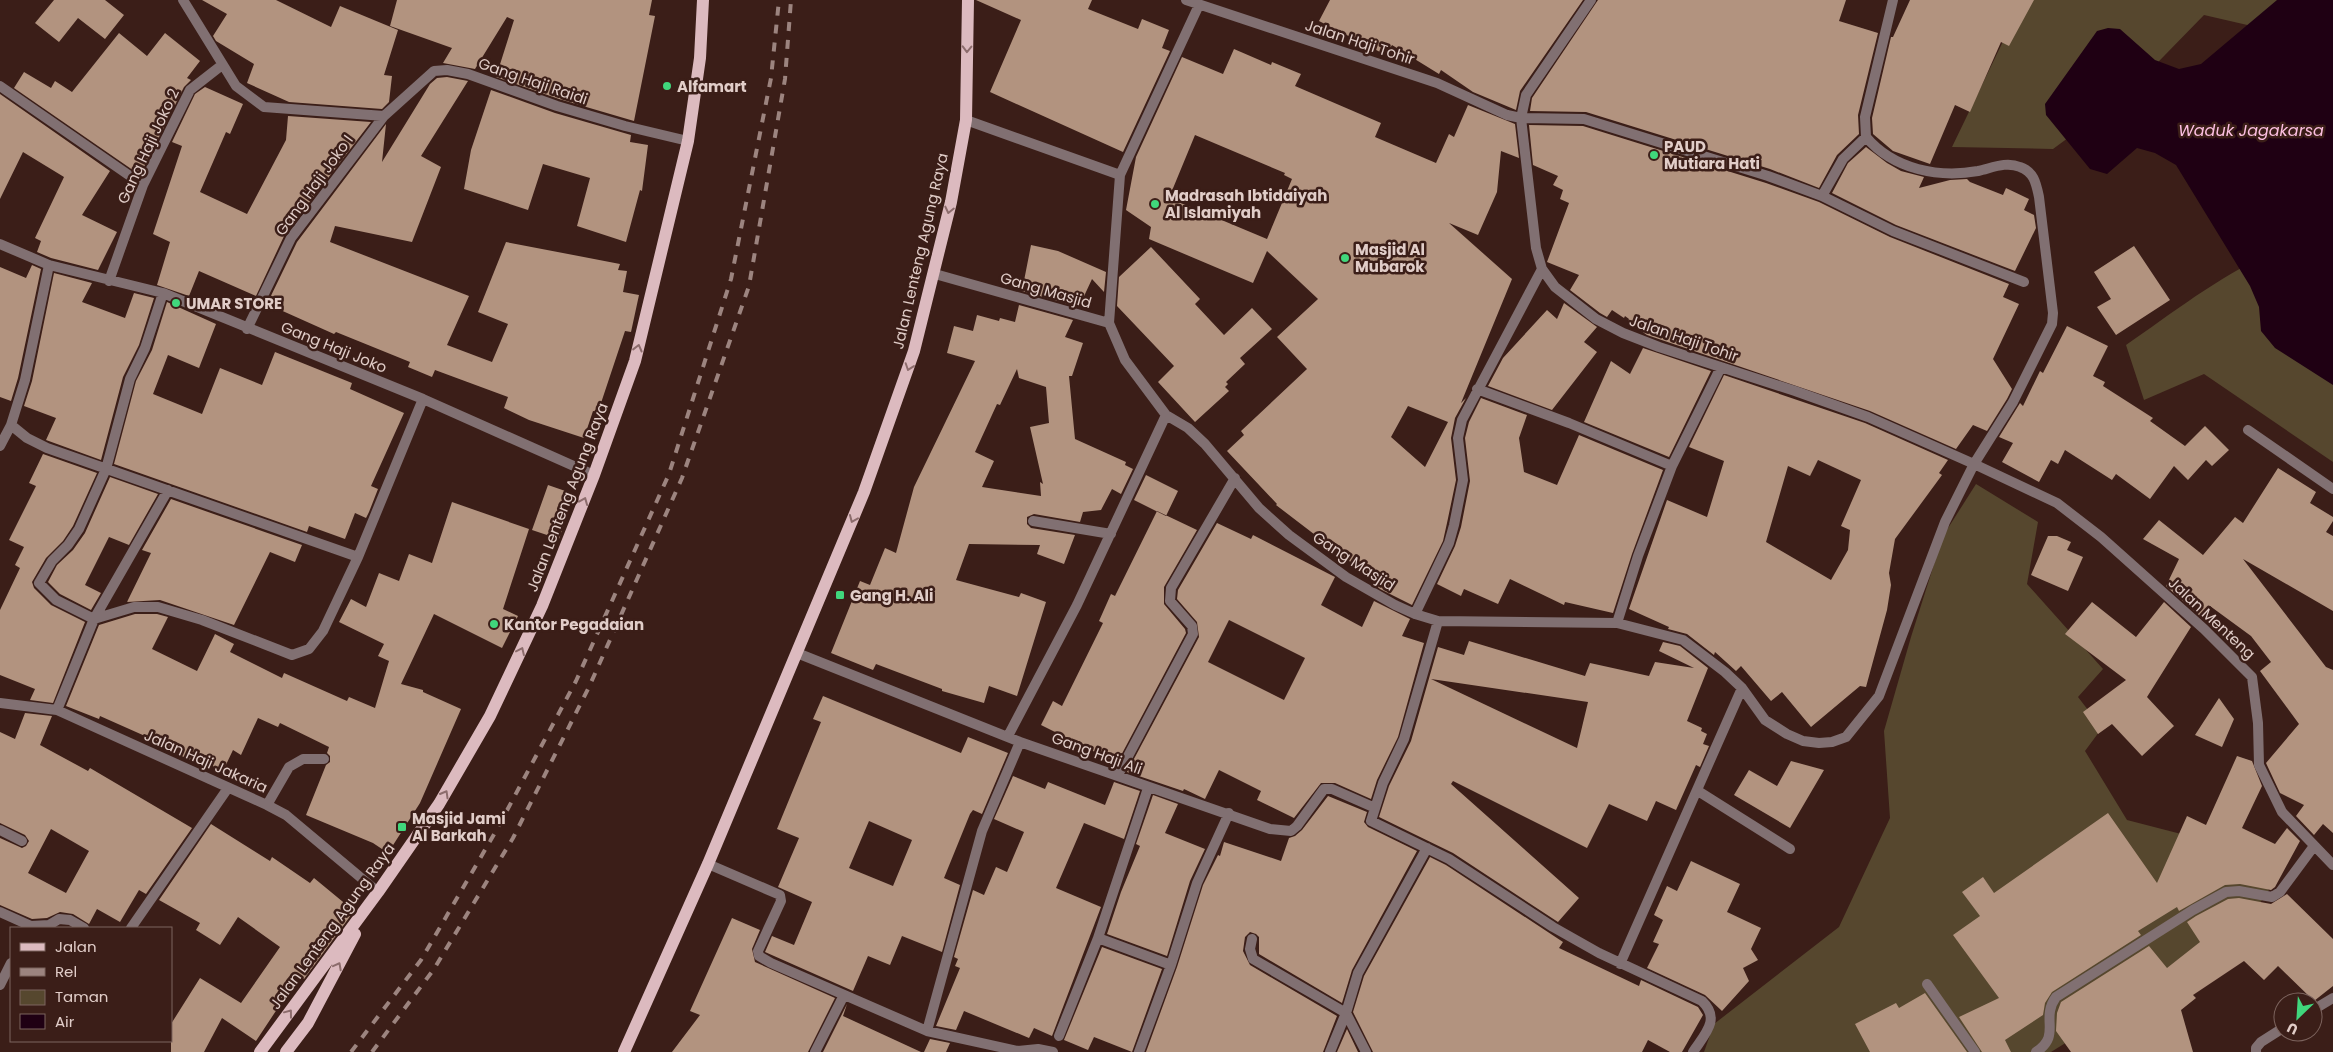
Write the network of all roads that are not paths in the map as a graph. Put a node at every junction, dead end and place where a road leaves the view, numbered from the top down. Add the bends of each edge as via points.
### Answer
1 (183, 0) edge
2 (703, 0) edge
3 (968, 0) edge
4 (1186, 0) edge
5 (1591, 0) edge
6 (1893, 0) edge
7 (1199, 4) junction
8 (222, 65) junction
9 (0, 86) edge
10 (384, 116) junction
11 (1521, 118) junction
12 (966, 120) junction
13 (1866, 137) junction
14 (688, 140) junction
15 (1120, 175) junction
16 (143, 185) junction
17 (1822, 196) junction
18 (0, 244) edge
19 (49, 265) junction
20 (1542, 269) junction
21 (935, 274) junction
22 (109, 281) junction
23 (2024, 282) dead end
24 (163, 293) junction
25 (1108, 323) junction
26 (247, 329) junction
27 (1721, 367) junction
28 (1477, 389) junction
29 (423, 399) junction
30 (1166, 415) junction
31 (11, 425) junction
32 (2248, 430) dead end
33 (0, 446) edge
34 (1974, 464) junction
35 (1672, 466) junction
36 (106, 469) junction
37 (594, 475) junction
38 (1235, 478) junction
39 (2333, 489) edge
40 (168, 490) junction
41 (1033, 521) dead end
42 (1111, 534) junction
43 (358, 557) junction
44 (1415, 614) junction
45 (94, 619) junction
46 (1438, 621) junction
47 (1618, 623) junction
48 (797, 653) junction
49 (1742, 688) junction
50 (0, 703) edge
51 (57, 710) junction
52 (1008, 736) junction
53 (1020, 742) junction
54 (324, 759) dead end
55 (1118, 775) junction
56 (228, 788) junction
57 (1148, 788) junction
58 (1698, 791) junction
59 (267, 805) junction
60 (1374, 807) junction
61 (1229, 813) junction
62 (0, 830) edge
63 (22, 841) dead end
64 (2314, 846) junction
65 (1427, 848) junction
66 (1790, 849) dead end
67 (708, 864) junction
68 (2333, 865) edge
69 (378, 892) junction
70 (0, 912) edge
71 (31, 927) edge
72 (82, 927) edge
73 (132, 927) edge
74 (1098, 938) junction
75 (1252, 939) dead end
76 (1620, 964) junction
77 (10, 965) edge
78 (1171, 965) junction
79 (0, 984) edge
80 (1927, 984) dead end
81 (844, 996) junction
82 (1346, 1013) junction
83 (927, 1031) junction
84 (2273, 1034) edge
85 (1059, 1036) dead end
86 (260, 1052) edge
87 (286, 1052) edge
88 (624, 1052) edge
89 (815, 1052) edge
90 (1053, 1052) edge
91 (1139, 1052) edge
92 (1330, 1052) edge
93 (1366, 1052) edge
94 (1693, 1052) edge
95 (1975, 1052) edge
96 (2036, 1052) edge
97 (2256, 1052) edge

1 - 8 street
2 - 14 main road, Jalan Lenteng Agung Raya via 700,58
3 -> 12 main road, Jalan Lenteng Agung Raya
4 - 7 street, Jalan Haji Tohir
5 - 11 street via 1526,95
6 - 13 street via 1865,117
7 - 11 street, Jalan Haji Tohir via 1437,83 1507,115
7 - 15 street
8 - 10 street via 236,86 264,107
8 - 16 street, Gang Haji Joko 2 via 190,90
9 - 16 street
10 - 14 street, Gang Haji Raidi via 434,71 447,70 468,74 601,120
10 - 26 street, Gang Haji Joko I via 291,238
11 - 17 street, Jalan Haji Tohir via 1584,119
11 - 20 street, Jalan Haji Tohir via 1532,220
12 - 15 street
12 -> 21 main road, Jalan Lenteng Agung Raya
13 - 17 street via 1843,159
13 - 34 street, Gang Masjid via 1882,152 1918,170 1963,174 2007,164 2024,169 2035,179 2044,228 2052,324 2013,402
37 -> 14 main road, Jalan Lenteng Agung Raya via 635,361
15 - 25 street
16 - 22 street, Gang Haji Joko 2
17 - 23 street, Jalan Haji Tohir via 1893,231
18 - 19 street, Gang Haji Joko
19 - 22 street, Gang Haji Joko
19 - 31 street via 25,380
20 - 27 street, Jalan Haji Tohir via 1554,288 1603,322 1658,347
20 - 28 street
21 - 25 street, Gang Masjid
21 -> 48 main road, Jalan Lenteng Agung Raya via 914,351 874,466
22 - 24 street, Gang Haji Joko
24 - 26 street, Gang Haji Joko
24 - 36 street via 145,348 130,379
25 - 30 street, Gang Masjid via 1125,360
26 - 29 street, Gang Haji Joko
27 - 34 street, Jalan Haji Tohir via 1868,417
27 - 35 street
28 - 35 street via 1570,423
28 - 44 street via 1462,420 1458,438 1463,480 1449,544
29 - 37 street, Gang Haji Joko
29 - 43 street
30 - 38 street, Gang Masjid via 1188,428
30 - 42 street
31 - 33 street
31 - 36 street via 47,448
32 - 39 street
34 - 49 street, Gang Masjid via 1945,522 1878,696 1846,737 1818,743 1787,734 1765,720
34 - 64 street, Jalan Menteng via 2056,503 2101,537 2252,676 2259,765 2282,812
35 - 47 street via 1638,556
36 - 40 street
36 - 45 street via 79,529 52,561 39,583 56,600
69 -> 37 main road, Jalan Lenteng Agung Raya via 439,804 490,716 542,606
38 - 44 street, Gang Masjid via 1259,508 1289,535 1346,577
38 - 55 street via 1171,588 1170,601 1192,626 1193,634
40 - 43 street
40 - 45 street
41 - 42 street
42 - 52 street
43 - 45 street via 323,632 309,649 292,655 202,620 158,607 134,607
44 - 46 street, Gang Masjid
45 - 51 street
46 - 47 street, Gang Masjid
46 - 60 street via 1404,739
47 - 49 street, Gang Masjid via 1683,640
48 - 52 street, Gang Haji Ali
48 - 67 main road, Jalan Lenteng Agung Raya
49 - 58 street
50 - 51 street, Jalan Haji Jakaria
51 - 56 street, Jalan Haji Jakaria
52 - 53 street, Gang Haji Ali
53 - 55 street, Gang Haji Ali
53 - 83 street via 982,830
54 - 59 street via 303,759 289,767
55 - 57 street, Gang Haji Ali
56 - 59 street, Jalan Haji Jakaria
56 - 73 street
57 - 61 street, Gang Haji Ali
57 - 74 street
58 - 66 street
58 - 76 street
59 - 69 street, Jalan Haji Jakaria via 286,815
60 - 61 street, Gang Haji Ali via 1332,789 1324,789 1291,831 1270,829
60 - 65 street via 1371,821
61 - 78 street via 1197,883
62 - 63 street
64 - 68 street, Jalan Menteng
64 - 96 street via 2280,892 2272,897 2226,892 2192,910 2056,997 2049,1006 2050,1036 2044,1047
65 - 76 street via 1449,858 1553,927
65 - 82 street via 1358,973
67 - 81 street via 780,896 781,901 758,951 759,956
67 - 88 main road, Jalan Lenteng Agung Raya
86 -> 69 main road, Jalan Lenteng Agung Raya
87 -> 69 main road via 308,1023
70 - 71 street
71 - 72 street via 59,919 70,920
74 - 78 street
74 - 85 street
75 - 82 street via 1250,949 1254,959
76 - 94 street via 1702,1001 1710,1009 1709,1026
77 - 79 street
78 - 91 street
80 - 95 street
81 - 83 street
81 - 89 street
82 - 92 street
82 - 93 street
83 - 90 street via 1018,1052 1038,1048
84 - 97 street via 2261,1042

